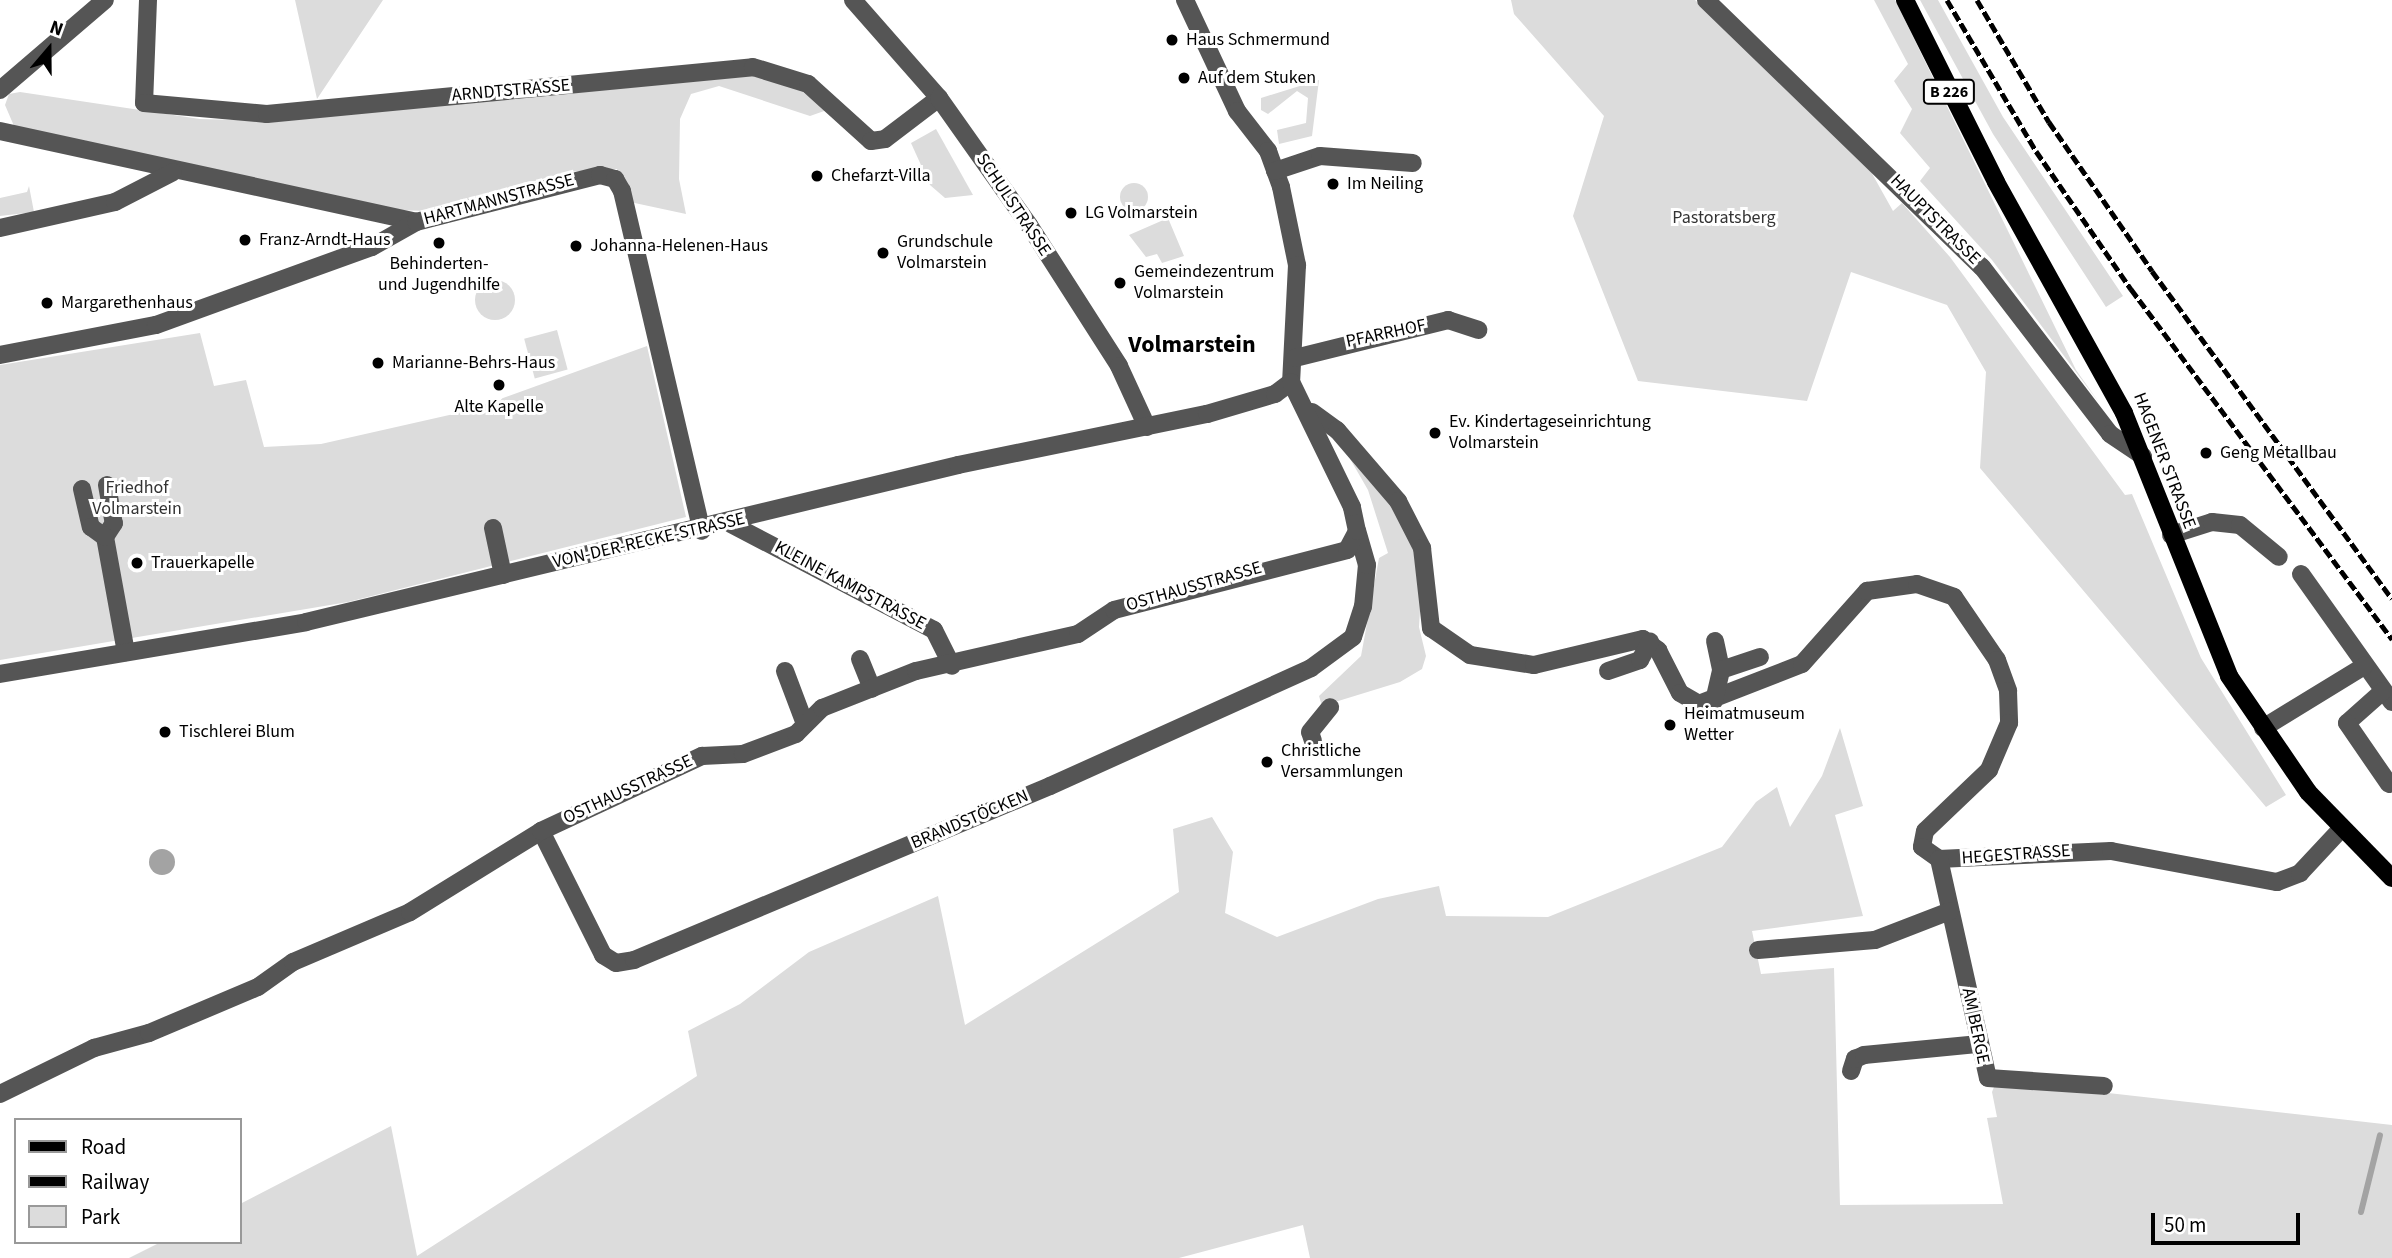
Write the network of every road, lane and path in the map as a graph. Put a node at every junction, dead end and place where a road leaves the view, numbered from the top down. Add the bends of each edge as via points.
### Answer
1 (105, 0) edge
2 (148, 0) edge
3 (853, 0) edge
4 (1185, 0) edge
5 (1706, 0) edge
6 (1905, 0) edge
7 (0, 90) edge
8 (939, 98) junction
9 (0, 131) edge
10 (1413, 163) dead end
11 (1275, 171) junction
12 (173, 172) junction
13 (416, 222) junction
14 (0, 228) edge
15 (1478, 330) dead end
16 (0, 355) edge
17 (1295, 358) junction
18 (1291, 382) junction
19 (1310, 411) junction
20 (1147, 427) junction
21 (2143, 456) junction
22 (107, 485) dead end
23 (82, 489) dead end
24 (731, 524) junction
25 (493, 528) dead end
26 (702, 531) junction
27 (1357, 531) junction
28 (2171, 535) junction
29 (105, 537) junction
30 (2278, 557) dead end
31 (2301, 574) dead end
32 (503, 575) junction
33 (1715, 641) dead end
34 (1650, 642) junction
35 (126, 652) junction
36 (1760, 657) dead end
37 (860, 660) dead end
38 (952, 666) junction
39 (2364, 666) junction
40 (1721, 670) junction
41 (785, 671) dead end
42 (1608, 671) dead end
43 (0, 674) edge
44 (872, 689) junction
45 (2388, 696) edge
46 (1714, 701) junction
47 (1330, 707) dead end
48 (806, 724) junction
49 (2263, 728) junction
50 (1313, 741) dead end
51 (2389, 784) dead end
52 (2341, 829) junction
53 (541, 831) junction
54 (1940, 859) junction
55 (2392, 878) edge
56 (1950, 911) junction
57 (1758, 950) dead end
58 (1979, 1044) junction
59 (1851, 1071) dead end
60 (2104, 1086) dead end
61 (0, 1094) edge

1 - 7 street
2 - 8 street, ARNDTSTRASSE via 145,103 193,109 267,114 753,66 808,85 871,141 885,139
3 - 8 street, SCHULSTRASSE
4 - 11 street via 1237,111 1257,133
5 - 21 street, HAUPTSTRASSE via 1982,267 2110,433
6 - 21 main road, HAGENER STRASSE / B 226
8 - 20 street, SCHULSTRASSE via 1081,305
9 - 12 street
10 - 11 street via 1320,156
11 - 17 street via 1297,265
12 - 13 street via 216,175 337,209
12 - 14 street via 115,202
13 - 16 street, HARTMANNSTRASSE via 372,247 156,325
13 - 26 street, HARTMANNSTRASSE via 583,176 615,179
15 - 17 street, PFARRHOF via 1448,320
17 - 18 street
18 - 19 street
18 - 20 street, VON-DER-RECKE-STRASSE via 1275,394
19 - 27 street
19 - 34 street via 1337,430 1413,525 1427,574 1431,628 1449,646 1496,662 1534,664 1637,639
20 - 24 street, VON-DER-RECKE-STRASSE via 958,465
21 - 28 main road, HAGENER STRASSE / B 226
22 - 29 street via 114,523
23 - 29 street via 91,527
24 - 26 street, VON-DER-RECKE-STRASSE
24 - 38 street, KLEINE KAMPSTRASSE via 934,630
25 - 32 street
26 - 32 street, VON-DER-RECKE-STRASSE
27 - 38 street, OSTHAUSSTRASSE via 1347,550 1217,579 1114,610 1078,634
27 - 53 street, BRANDSTÖCKEN via 1368,585 1353,637 1311,668 1050,786 634,960 616,963 603,956
28 - 30 street via 2212,522 2240,525
28 - 49 main road, HAGENER STRASSE / B 226 via 2229,676
29 - 35 street
31 - 39 street
32 - 35 street, VON-DER-RECKE-STRASSE via 306,622
33 - 40 street
34 - 42 street via 1640,660
34 - 46 street via 1680,693 1691,702
35 - 43 street, VON-DER-RECKE-STRASSE
36 - 40 street
37 - 44 street
38 - 44 street, OSTHAUSSTRASSE
39 - 45 street
39 - 49 street
40 - 46 street
41 - 48 street
44 - 48 street, OSTHAUSSTRASSE via 822,708
45 - 51 street via 2347,723
46 - 54 street, HEGESTRASSE via 1802,664 1845,607 1867,591 1917,584 1954,597 1997,660 2008,691 2009,723 1989,770 1924,831 1923,847
47 - 50 street via 1310,732
48 - 53 street, OSTHAUSSTRASSE via 743,754 702,756
49 - 52 main road, HAGENER STRASSE / B 226
52 - 54 street, HEGESTRASSE via 2300,873 2277,882 2111,851
52 - 55 main road, HAGENER STRASSE / B 226
53 - 61 street, OSTHAUSSTRASSE via 410,912 293,962 258,987 149,1033 94,1048
54 - 56 street, AM BERGE
56 - 57 street via 1875,940
56 - 58 street, AM BERGE
58 - 59 street via 1864,1055 1855,1059
58 - 60 street, AM BERGE via 1994,1082

